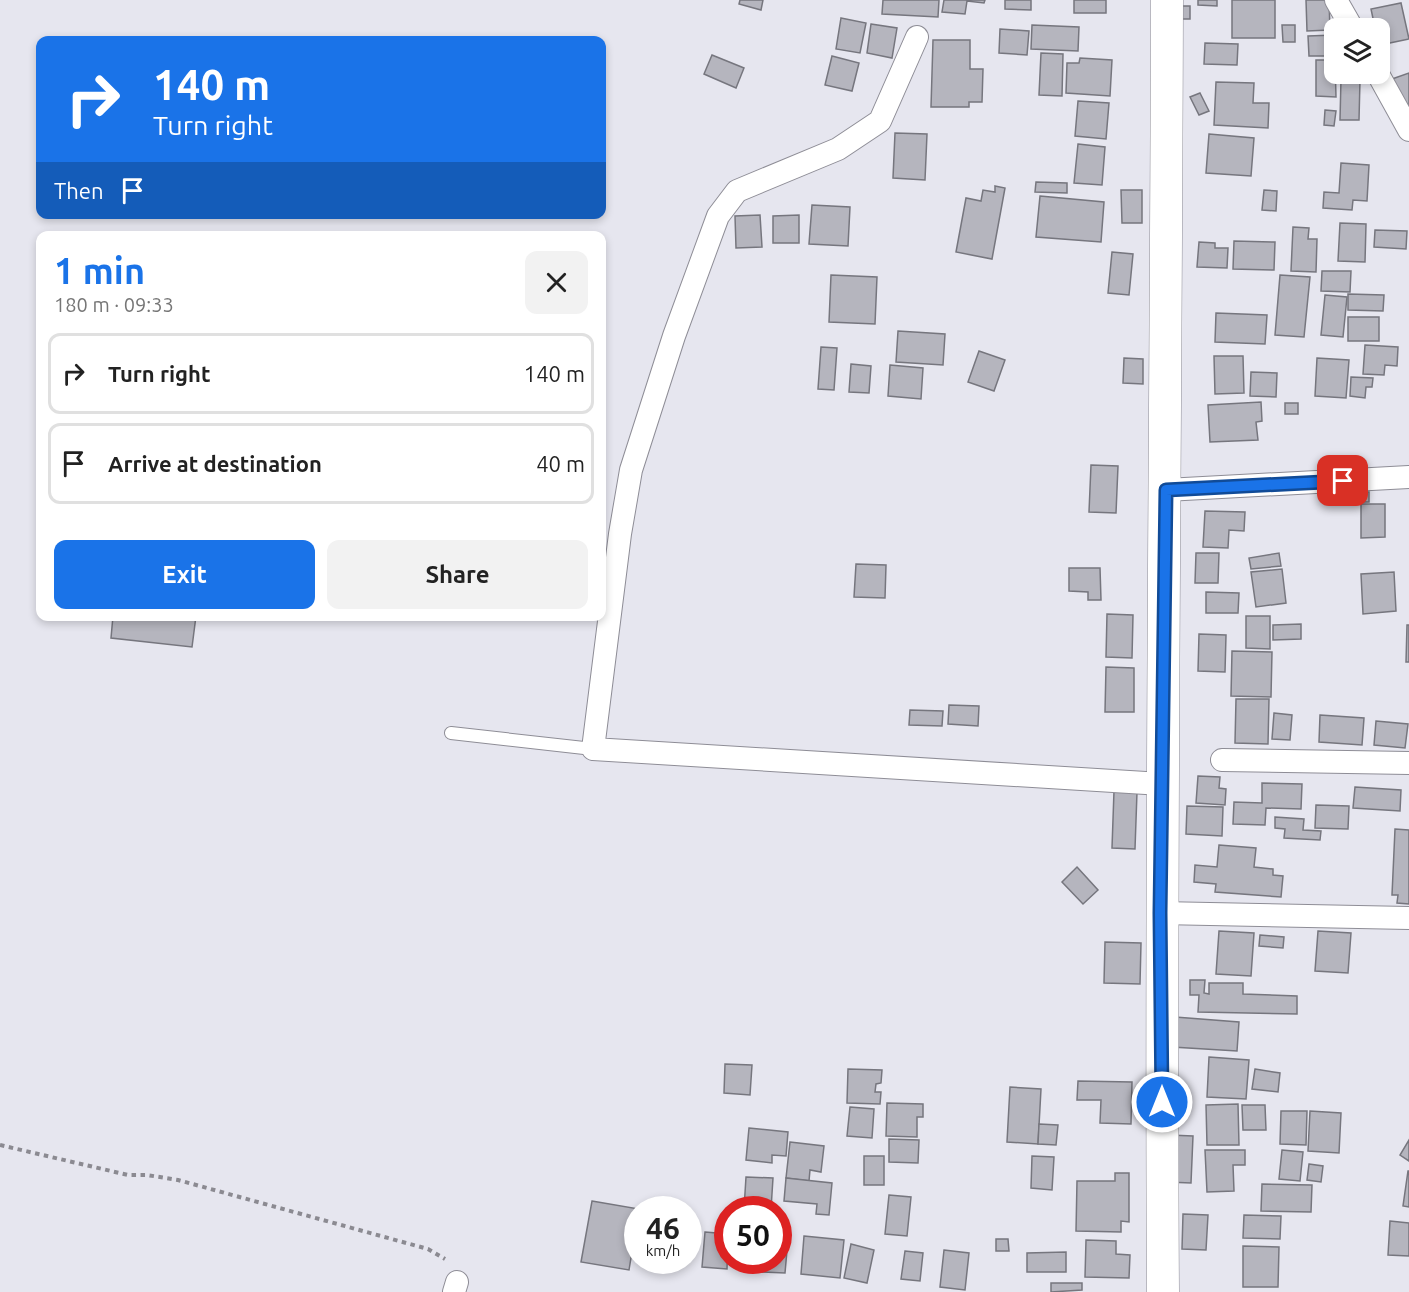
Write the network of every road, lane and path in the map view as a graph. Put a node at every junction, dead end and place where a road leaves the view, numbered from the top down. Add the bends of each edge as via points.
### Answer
1 (1167, 0) edge
2 (1336, 0) edge
3 (1346, 18) edge
4 (917, 37) dead end
5 (1384, 84) edge
6 (1409, 130) edge
7 (1409, 477) edge
8 (1166, 490) junction
9 (451, 733) dead end
10 (593, 749) junction
11 (1222, 760) dead end
12 (1409, 763) edge
13 (1162, 784) junction
14 (1160, 913) junction
15 (1409, 918) edge
16 (0, 1145) edge
17 (455, 1287) edge
18 (1163, 1292) edge

1 - 8 main road
2 - 3 street
4 - 10 street via 880,122 838,149 737,191 718,216 631,470
5 - 6 street
7 - 8 street
8 - 13 main road
9 - 10 lane
10 - 13 street
11 - 12 street
13 - 14 main road
14 - 15 street
14 - 18 main road
16 - 17 path via 128,1175 178,1180 428,1249 450,1263

